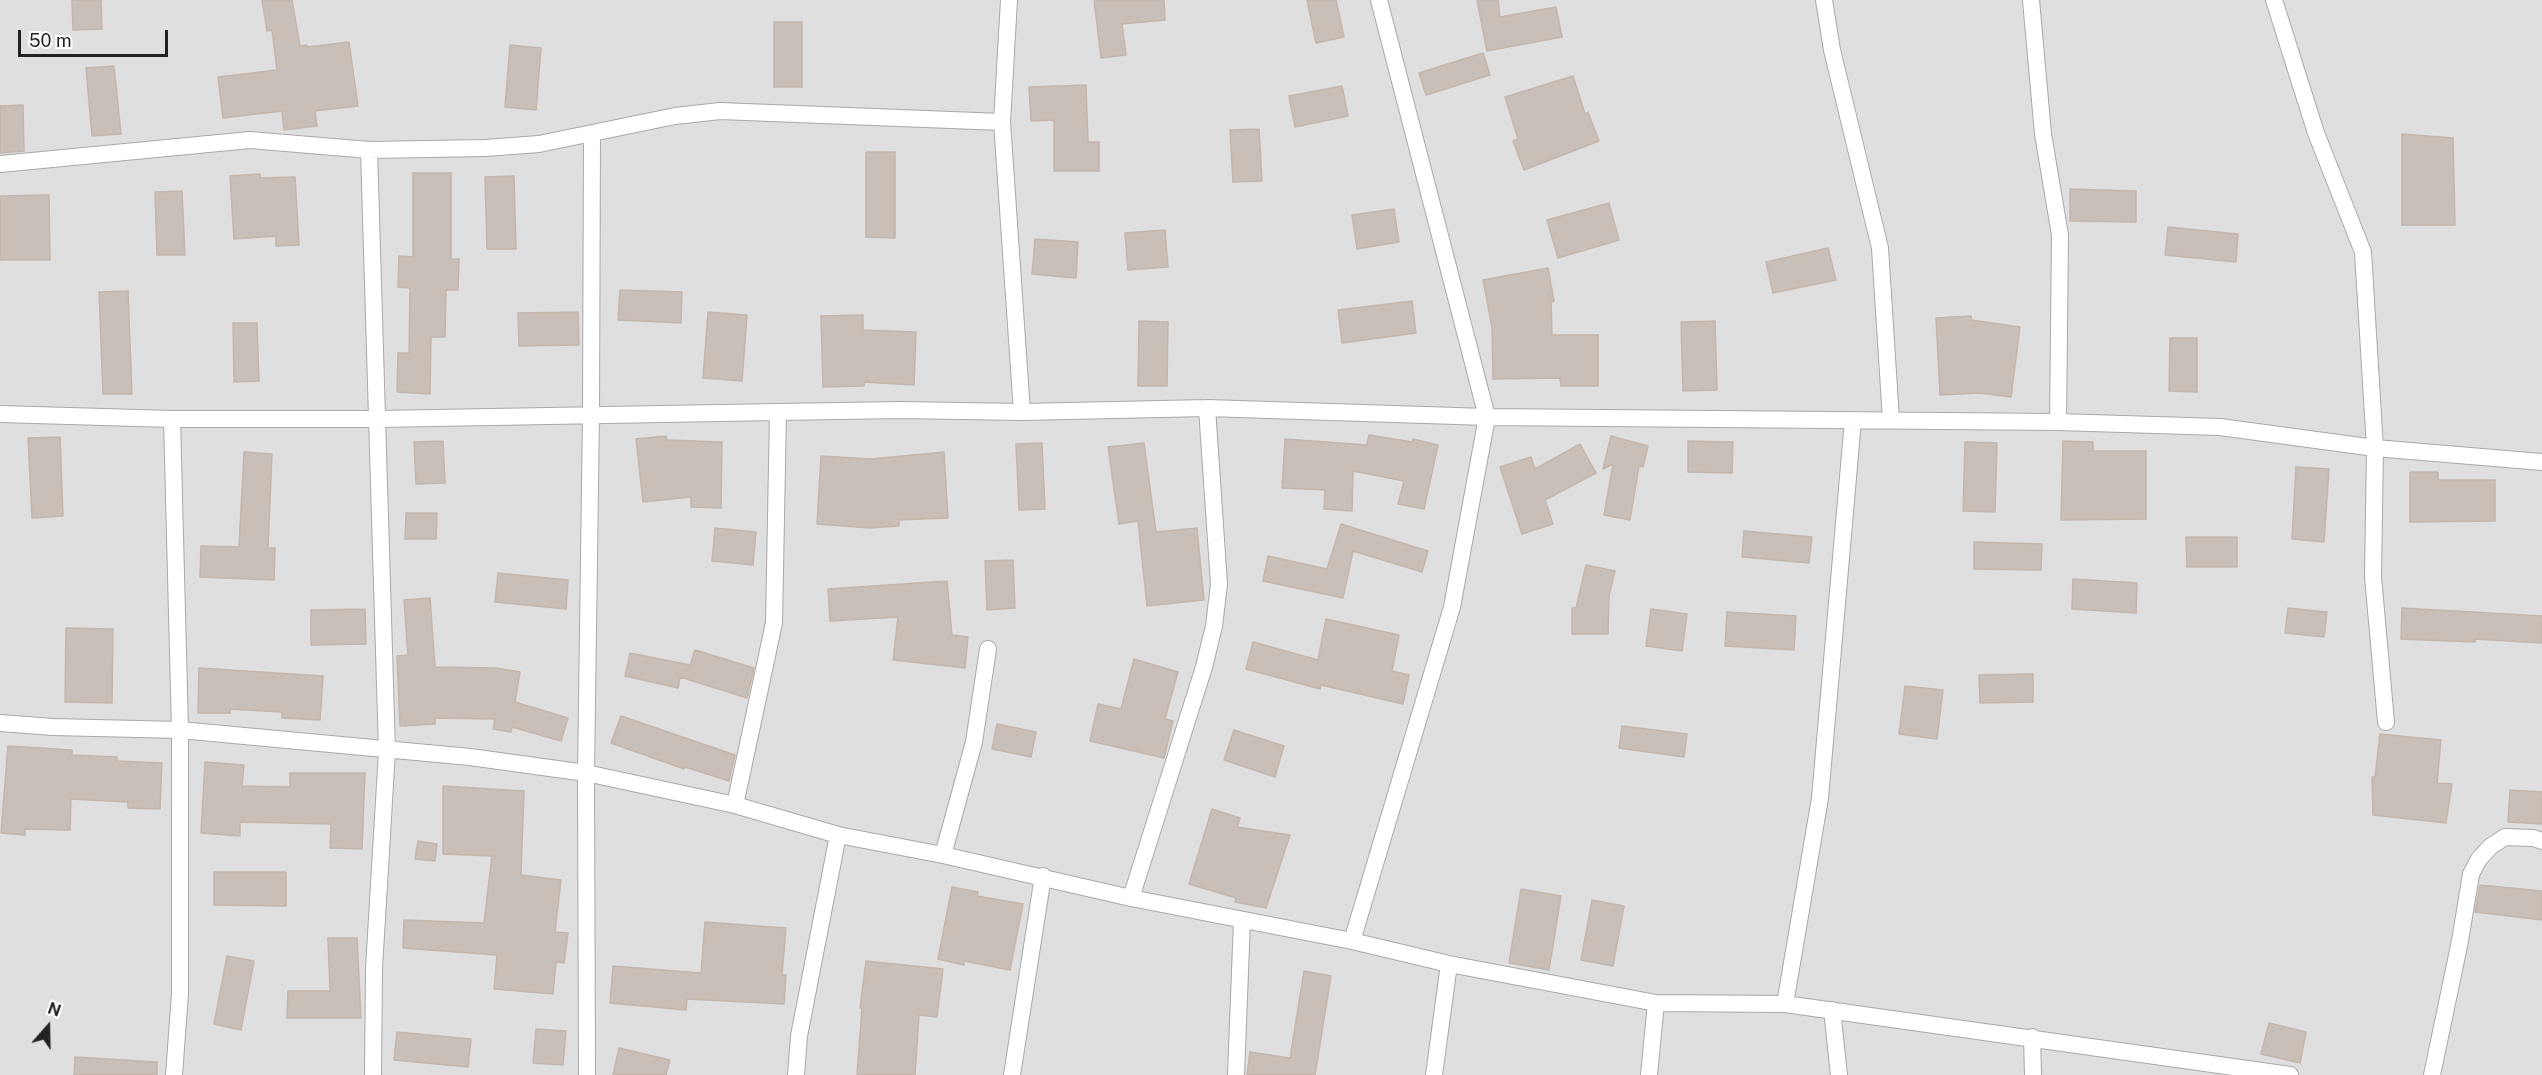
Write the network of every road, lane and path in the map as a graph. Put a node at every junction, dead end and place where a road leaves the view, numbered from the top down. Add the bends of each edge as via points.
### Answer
1 (1009, 0) edge
2 (1379, 0) edge
3 (1824, 0) edge
4 (2031, 0) edge
5 (2274, 0) edge
6 (1002, 122) junction
7 (592, 133) junction
8 (369, 150) junction
9 (0, 164) edge
10 (1208, 408) junction
11 (778, 411) junction
12 (1022, 412) junction
13 (0, 414) edge
14 (591, 415) junction
15 (1487, 417) junction
16 (172, 419) junction
17 (377, 419) junction
18 (1853, 420) junction
19 (1891, 420) junction
20 (2058, 422) junction
21 (2375, 448) junction
22 (2542, 462) edge
23 (988, 649) dead end
24 (2386, 722) dead end
25 (0, 723) edge
26 (180, 730) junction
27 (387, 751) junction
28 (586, 773) junction
29 (735, 805) junction
30 (838, 835) junction
31 (2542, 841) edge
32 (943, 855) junction
33 (1042, 876) junction
34 (1131, 898) junction
35 (1242, 920) junction
36 (1352, 941) junction
37 (1449, 964) junction
38 (1656, 1003) junction
39 (1785, 1004) junction
40 (1832, 1010) junction
41 (2032, 1037) junction
42 (174, 1075) edge
43 (374, 1075) edge
44 (587, 1075) edge
45 (796, 1075) edge
46 (1012, 1075) edge
47 (1236, 1075) edge
48 (1434, 1075) edge
49 (1649, 1075) edge
50 (1839, 1075) edge
51 (2033, 1075) edge
52 (2290, 1075) edge
53 (2432, 1075) edge

1 - 6 street
2 - 15 street
3 - 19 street via 1832,50 1880,248
4 - 20 street via 2043,134 2060,235
5 - 21 street via 2316,133 2362,252
6 - 7 street via 720,111
6 - 12 street
7 - 8 street via 538,144
7 - 14 street
8 - 9 street via 250,140
8 - 17 street
10 - 12 street
10 - 15 street
10 - 34 street via 1220,584 1214,626
11 - 12 street
11 - 14 street
11 - 29 street via 774,623
13 - 16 street
14 - 17 street
14 - 28 street
15 - 18 street
15 - 36 street via 1452,608
16 - 17 street
16 - 26 street
17 - 27 street
18 - 19 street
18 - 39 street via 1820,798
19 - 20 street
20 - 21 street via 2220,427
21 - 22 street
21 - 24 street via 2373,577
23 - 32 street via 974,742
25 - 26 street
26 - 27 street
26 - 42 street via 180,994
27 - 28 street via 470,757
27 - 43 street via 374,968
28 - 29 street
28 - 44 street
29 - 30 street
30 - 32 street
30 - 45 street via 799,1036
31 - 53 street via 2533,837 2505,837 2491,846 2470,874
32 - 33 street
33 - 34 street
33 - 46 street
34 - 35 street
35 - 36 street
35 - 47 street
36 - 37 street
37 - 38 street
37 - 48 street
38 - 39 street
38 - 49 street
39 - 40 street
40 - 41 street
40 - 50 street
41 - 51 street
41 - 52 street

